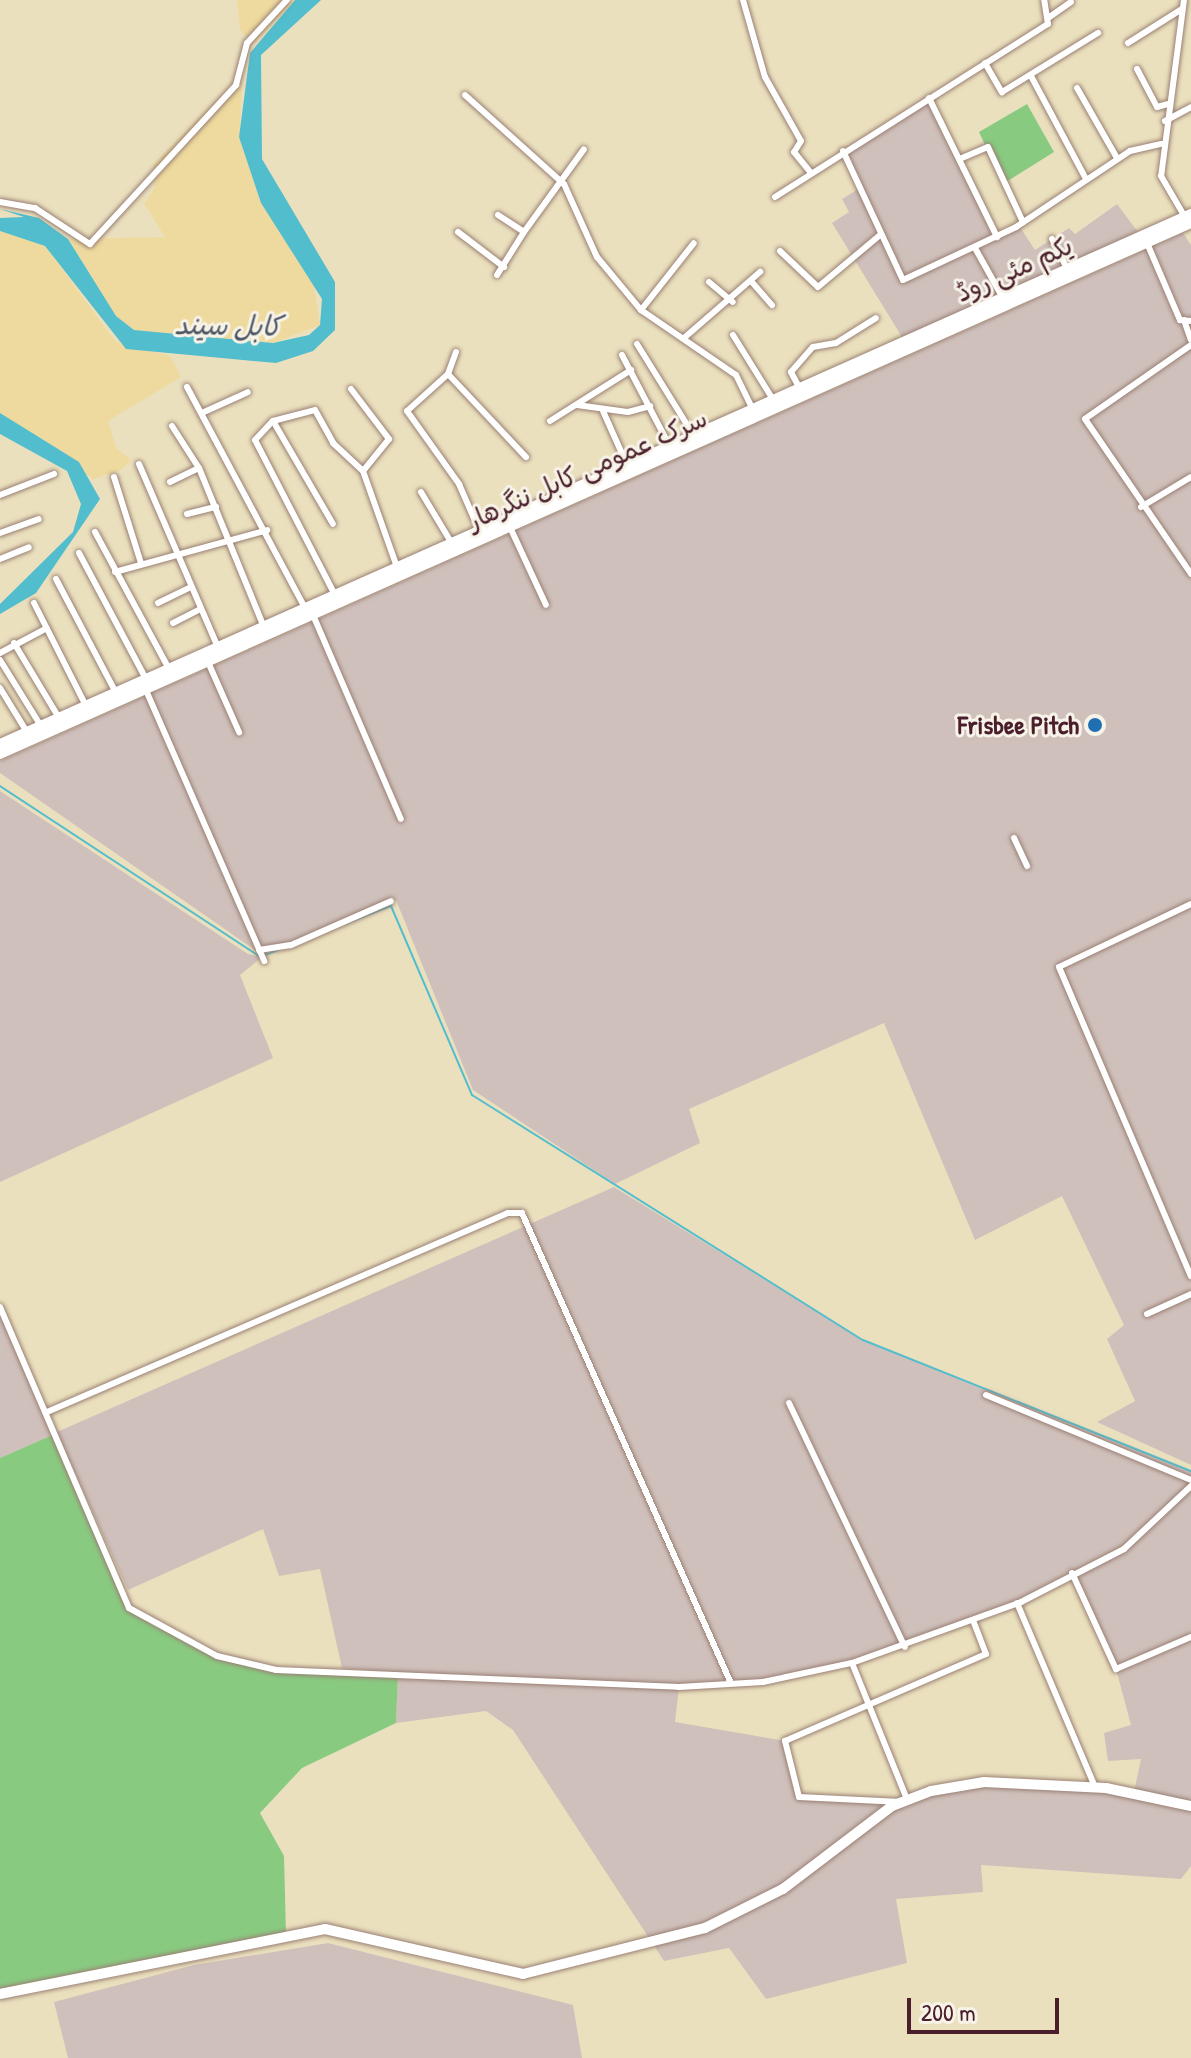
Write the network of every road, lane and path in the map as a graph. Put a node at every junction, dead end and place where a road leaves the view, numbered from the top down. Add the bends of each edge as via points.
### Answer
1 (287, 0) edge
2 (743, 0) edge
3 (1044, 0) edge
4 (1184, 0) edge
5 (1071, 2) dead end
6 (1182, 9) junction
7 (1048, 18) junction
8 (1098, 33) dead end
9 (1128, 43) dead end
10 (1191, 53) edge
11 (1179, 54) junction
12 (985, 63) junction
13 (1137, 69) dead end
14 (1031, 76) junction
15 (1077, 88) dead end
16 (465, 95) dead end
17 (929, 98) junction
18 (1168, 104) junction
19 (1191, 107) edge
20 (1165, 121) junction
21 (1161, 144) junction
22 (584, 149) dead end
23 (843, 151) junction
24 (962, 158) junction
25 (1117, 158) junction
26 (810, 172) junction
27 (1086, 179) junction
28 (564, 184) junction
29 (775, 197) dead end
30 (0, 202) edge
31 (498, 215) dead end
32 (1189, 218) edge
33 (1023, 222) junction
34 (458, 232) dead end
35 (524, 232) junction
36 (880, 235) junction
37 (997, 237) junction
38 (1052, 239) dead end
39 (1144, 239) junction
40 (694, 243) dead end
41 (975, 248) junction
42 (780, 251) dead end
43 (504, 267) junction
44 (1068, 270) junction
45 (760, 272) dead end
46 (497, 275) dead end
47 (751, 281) junction
48 (709, 282) dead end
49 (1003, 298) junction
50 (733, 302) junction
51 (772, 305) dead end
52 (641, 310) junction
53 (876, 318) dead end
54 (1188, 321) edge
55 (733, 335) dead end
56 (684, 338) junction
57 (905, 342) joint
58 (1191, 342) edge
59 (637, 344) dead end
60 (456, 352) dead end
61 (622, 355) dead end
62 (631, 370) junction
63 (448, 374) junction
64 (187, 387) dead end
65 (351, 389) dead end
66 (800, 389) junction
67 (248, 392) dead end
68 (774, 401) junction
69 (577, 405) junction
70 (650, 406) junction
71 (753, 410) junction
72 (603, 411) junction
73 (204, 412) junction
74 (273, 421) junction
75 (550, 421) dead end
76 (172, 426) dead end
77 (694, 436) junction
78 (670, 447) junction
79 (623, 456) dead end
80 (526, 457) dead end
81 (139, 464) dead end
82 (199, 468) junction
83 (363, 471) junction
84 (54, 474) dead end
85 (114, 477) dead end
86 (1191, 477) edge
87 (170, 482) dead end
88 (421, 492) dead end
89 (0, 495) edge
90 (216, 507) junction
91 (1141, 507) junction
92 (187, 514) dead end
93 (39, 519) dead end
94 (508, 522) junction
95 (333, 524) dead end
96 (267, 530) junction
97 (479, 530) junction
98 (95, 532) dead end
99 (0, 533) edge
100 (228, 538) junction
101 (451, 542) junction
102 (29, 547) dead end
103 (79, 553) dead end
104 (172, 554) junction
105 (0, 559) edge
106 (141, 563) junction
107 (397, 567) junction
108 (115, 572) junction
109 (1191, 574) edge
110 (56, 579) dead end
111 (189, 588) junction
112 (335, 595) junction
113 (34, 603) dead end
114 (158, 603) dead end
115 (546, 605) dead end
116 (200, 609) junction
117 (309, 612) junction
118 (173, 623) dead end
119 (264, 627) junction
120 (47, 628) junction
121 (14, 643) junction
122 (218, 647) junction
123 (0, 653) edge
124 (0, 660) edge
125 (208, 662) junction
126 (169, 669) junction
127 (145, 683) junction
128 (0, 688) edge
129 (116, 693) junction
130 (86, 706) junction
131 (59, 718) junction
132 (41, 726) junction
133 (27, 732) junction
134 (239, 732) dead end
135 (0, 744) edge
136 (0, 754) edge
137 (401, 819) dead end
138 (1014, 838) dead end
139 (1027, 866) dead end
140 (391, 901) dead end
141 (1191, 904) edge
142 (259, 950) junction
143 (264, 961) dead end
144 (1191, 1276) edge
145 (1191, 1294) edge
146 (0, 1307) edge
147 (1147, 1314) dead end
148 (986, 1395) dead end
149 (789, 1403) dead end
150 (47, 1412) junction
151 (1191, 1483) edge
152 (1072, 1573) junction
153 (1017, 1603) junction
154 (973, 1620) junction
155 (1191, 1637) edge
156 (905, 1647) junction
157 (852, 1663) junction
158 (730, 1681) junction
159 (872, 1709) junction
160 (1095, 1787) junction
161 (904, 1800) junction
162 (1191, 1806) edge
163 (0, 1994) edge

1 - 30 street via 247,43 236,85 90,244 35,208
2 - 26 street via 765,77 801,141 794,152
3 - 7 street
4 - 6 street
5 - 7 street
6 - 9 street
6 - 11 street
7 - 12 street
8 - 14 street
10 - 11 street
11 - 18 street
12 - 14 street via 1002,92
12 - 17 street
13 - 18 street via 1157,107
14 - 27 street
15 - 25 street
16 - 28 street
17 - 23 street
17 - 24 street
18 - 20 street
19 - 20 street
20 - 21 street
21 - 25 street
21 - 32 street via 1161,176
22 - 28 street
23 - 26 street
23 - 36 street
24 - 33 street via 988,147
24 - 37 street
25 - 27 street
26 - 29 street
27 - 33 street
28 - 35 street
28 - 52 street via 597,257
31 - 35 street
32 - 39 highway, سرک عمومی کابل ننگرهار
33 - 37 street
34 - 43 street
35 - 43 street
36 - 41 street via 903,280
36 - 42 street via 818,287
37 - 41 street
38 - 44 street
39 - 44 highway, یکم مئی روڈ
39 - 54 street
39 - 94 highway, سرک عمومی کابل ننگرهار
40 - 52 street
41 - 49 street
43 - 46 street
44 - 49 highway, یکم مئی روڈ
45 - 47 street
47 - 50 street
47 - 51 street
48 - 50 street
49 - 57 highway, یکم مئی روڈ
50 - 56 street
52 - 56 street
53 - 66 street via 836,343 813,347 791,372
54 - 58 street
55 - 68 street
56 - 71 street via 736,375
57 - 66 highway, سرک عمومی کابل ننگرهار
58 - 91 street via 1085,419
59 - 77 street
60 - 63 street
61 - 62 street
62 - 69 street
62 - 70 street
63 - 80 street
63 - 97 street via 407,411 459,484
64 - 73 street
65 - 83 street via 389,439
66 - 68 highway, سرک عمومی کابل ننگرهار
67 - 73 street
68 - 71 highway, سرک عمومی کابل ننگرهار
69 - 72 street
69 - 75 street
70 - 72 street
70 - 78 street
71 - 77 highway, سرک عمومی کابل ننگرهار
72 - 79 street
73 - 96 street
74 - 83 street via 315,410 333,443
74 - 95 street
74 - 112 street via 255,440
76 - 82 street
77 - 78 highway, سرک عمومی کابل ننگرهار
78 - 94 highway, سرک عمومی کابل ننگرهار
81 - 104 street
82 - 87 street
82 - 90 street
83 - 107 street
84 - 89 street
85 - 106 street
86 - 91 street
88 - 101 street
90 - 92 street
90 - 100 street
91 - 109 street
93 - 99 street
94 - 97 highway, سرک عمومی کابل ننگرهار
94 - 115 street
94 - 117 highway, سرک عمومی کابل ننگرهار
96 - 100 street
96 - 117 street
97 - 101 highway, سرک عمومی کابل ننگرهار
98 - 108 street
100 - 104 street
100 - 119 street
101 - 107 highway, سرک عمومی کابل ننگرهار
102 - 105 street
103 - 127 street
104 - 106 street
104 - 111 street
106 - 108 street
107 - 112 highway, سرک عمومی کابل ننگرهار
108 - 126 street
110 - 129 street
111 - 114 street
111 - 116 street
112 - 117 highway, سرک عمومی کابل ننگرهار
113 - 120 street
116 - 118 street
116 - 122 street
117 - 119 highway, سرک عمومی کابل ننگرهار
117 - 125 highway, سرک عمومی کابل ننگرهار
117 - 137 street
119 - 122 highway, سرک عمومی کابل ننگرهار
120 - 121 street
120 - 130 street
121 - 123 street
121 - 131 street
122 - 126 highway, سرک عمومی کابل ننگرهار
124 - 132 street
125 - 127 highway, سرک عمومی کابل ننگرهار
125 - 134 street
126 - 127 highway, سرک عمومی کابل ننگرهار
127 - 129 highway, سرک عمومی کابل ننگرهار
127 - 136 highway, سرک عمومی کابل ننگرهار
127 - 142 street
128 - 133 street
129 - 130 highway, سرک عمومی کابل ننگرهار
130 - 131 highway, سرک عمومی کابل ننگرهار
131 - 132 highway, سرک عمومی کابل ننگرهار
132 - 133 highway, سرک عمومی کابل ننگرهار
133 - 135 highway, سرک عمومی کابل ننگرهار
138 - 139 street
140 - 142 street via 291,945
141 - 144 street via 1059,967
142 - 143 street
145 - 147 street
146 - 150 street
148 - 151 street
149 - 156 street
150 - 158 street via 129,1608 217,1656 276,1670 679,1687
150 - 158 street via 508,1213 522,1213
151 - 152 street via 1124,1549
152 - 153 street
152 - 155 street via 1116,1669
153 - 154 street
153 - 160 street
154 - 156 street
154 - 159 street via 986,1654
156 - 157 street
157 - 158 street via 763,1682
157 - 159 street
159 - 161 street
159 - 161 street via 785,1741 799,1797
160 - 161 highway via 984,1782
160 - 162 highway
161 - 163 highway via 783,1889 705,1928 613,1957 523,1974 325,1929

